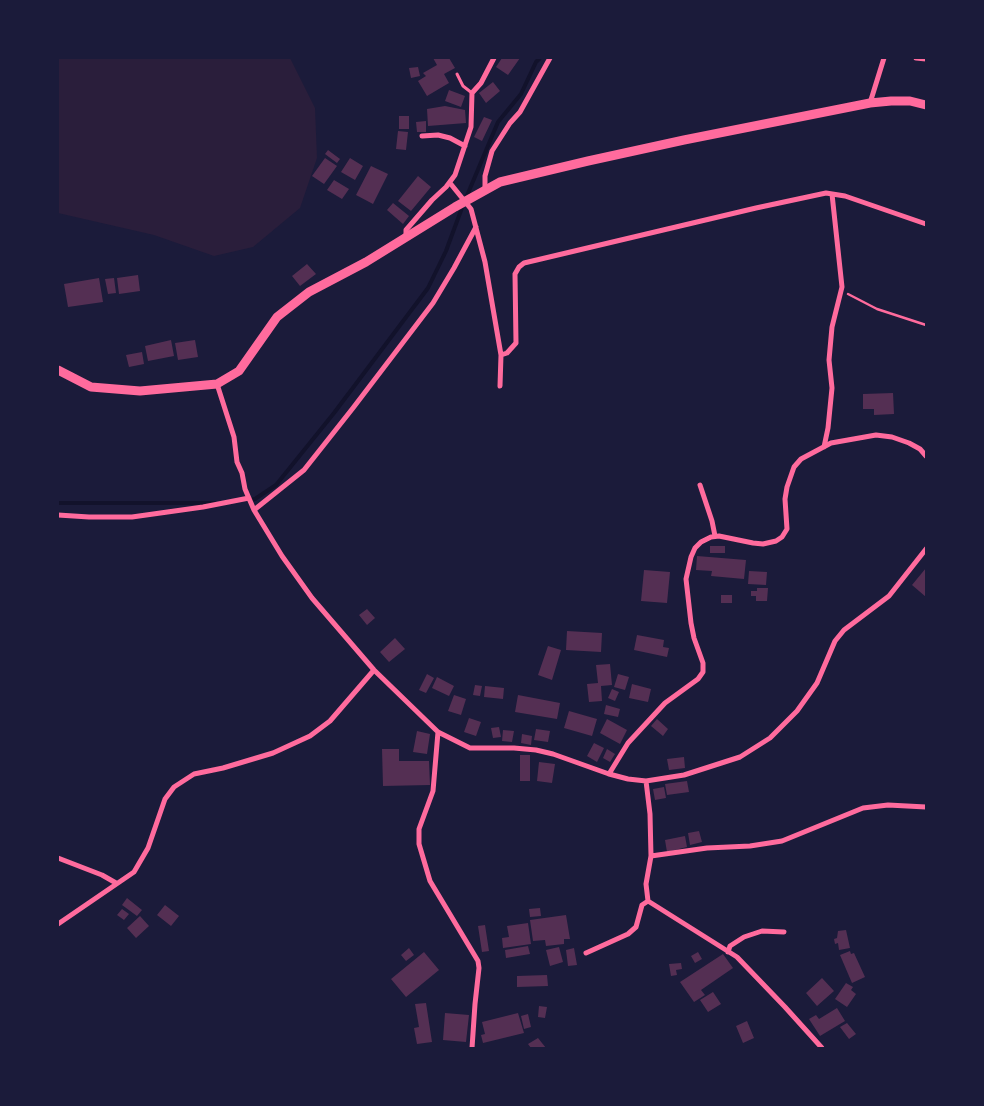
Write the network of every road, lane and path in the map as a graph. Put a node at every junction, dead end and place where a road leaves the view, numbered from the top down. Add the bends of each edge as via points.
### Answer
1 (494, 58) edge
2 (550, 58) edge
3 (884, 58) edge
4 (916, 58) edge
5 (926, 59) edge
6 (457, 74) dead end
7 (472, 93) junction
8 (870, 103) junction
9 (926, 105) edge
10 (422, 136) dead end
11 (465, 146) junction
12 (450, 183) junction
13 (485, 191) junction
14 (832, 194) junction
15 (466, 201) junction
16 (926, 224) edge
17 (476, 227) junction
18 (406, 238) junction
19 (842, 287) junction
20 (926, 325) edge
21 (501, 355) junction
22 (58, 370) edge
23 (217, 384) junction
24 (500, 386) dead end
25 (824, 447) junction
26 (926, 456) edge
27 (700, 485) dead end
28 (248, 498) junction
29 (254, 510) junction
30 (58, 515) edge
31 (715, 536) junction
32 (926, 549) edge
33 (374, 670) junction
34 (438, 732) junction
35 (609, 774) junction
36 (646, 781) junction
37 (926, 807) edge
38 (651, 856) junction
39 (58, 858) edge
40 (116, 883) junction
41 (648, 901) junction
42 (58, 924) edge
43 (784, 932) dead end
44 (728, 952) junction
45 (586, 953) dead end
46 (472, 1048) edge
47 (822, 1048) edge

1 - 7 street
2 - 13 street via 520,112 492,152
3 - 8 street
4 - 5 street
6 - 7 lane via 463,86
7 - 11 street via 471,127
8 - 9 street via 910,101
8 - 13 street via 588,161 500,182
10 - 11 street via 438,135
11 - 12 street
12 - 15 street
12 - 18 street via 406,230
13 - 15 street
14 - 16 street
14 - 19 street
14 - 21 street via 813,195 524,263 516,274 516,343
15 - 17 street
15 - 18 street
17 - 21 street
17 - 29 street via 433,303 353,408 304,470
18 - 23 street via 309,292 277,317 239,371
19 - 20 path via 850,296 877,309
19 - 25 street via 832,327 829,360 832,388
21 - 24 street
22 - 23 street via 91,387 140,391
23 - 28 street
25 - 26 street via 876,435 909,443
25 - 31 street via 802,459 790,475 785,499 787,529 782,537 763,544
27 - 31 street
28 - 29 street
28 - 30 street via 132,517
29 - 33 street via 312,598
31 - 35 street via 695,548 686,579 691,623 703,672 665,703 628,743
32 - 36 street via 889,596 835,640 816,683 798,711 770,738 720,765
33 - 34 street
33 - 40 street via 330,721 310,736 273,753 194,774 174,787 166,799 142,860 134,872
34 - 35 street via 470,748 536,750
34 - 46 street via 433,791 419,829 419,844 430,881 478,960
35 - 36 street
36 - 38 street
37 - 38 street via 888,805 863,808 782,841
38 - 41 street via 646,884
39 - 40 street
40 - 42 street
41 - 44 street
41 - 45 street via 642,905 636,927 628,934
43 - 44 street via 762,931 744,937 730,946
44 - 47 street via 737,957

